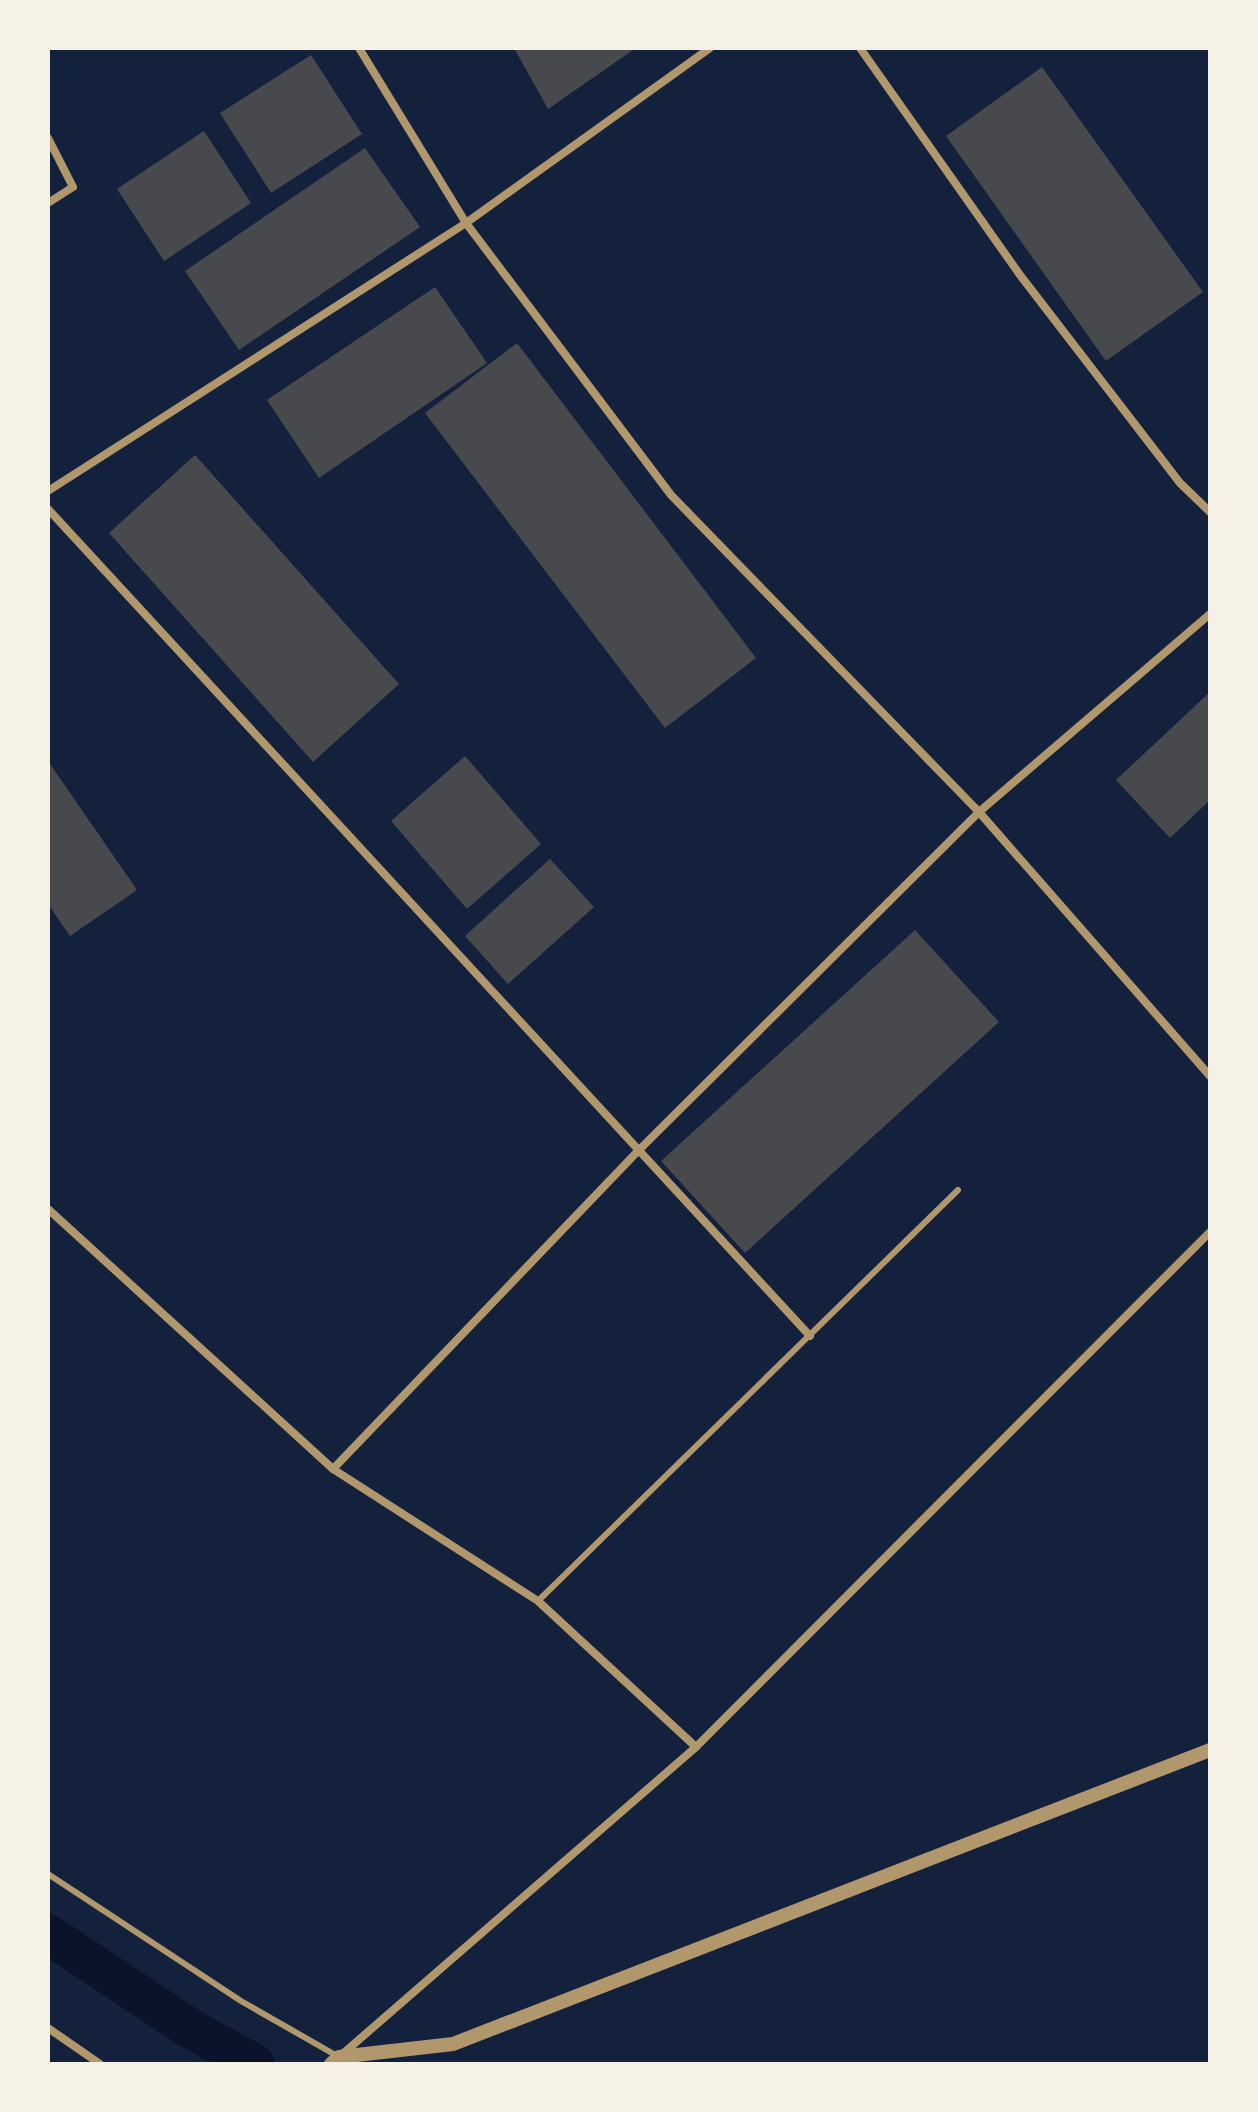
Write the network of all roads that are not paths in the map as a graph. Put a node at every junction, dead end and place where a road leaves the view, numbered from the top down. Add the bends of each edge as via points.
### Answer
1 (359, 48) edge
2 (710, 48) edge
3 (860, 48) edge
4 (48, 138) edge
5 (48, 203) edge
6 (466, 223) junction
7 (48, 491) edge
8 (48, 509) edge
9 (1210, 512) edge
10 (1210, 614) edge
11 (979, 812) junction
12 (1210, 1076) edge
13 (638, 1151) junction
14 (958, 1190) dead end
15 (48, 1209) edge
16 (1210, 1232) edge
17 (810, 1336) junction
18 (333, 1469) junction
19 (538, 1601) junction
20 (696, 1747) junction
21 (1210, 1750) edge
22 (48, 1874) edge
23 (48, 2028) edge
24 (335, 2060) edge
25 (100, 2064) edge
26 (354, 2064) edge

1 - 6 street
2 - 6 street
3 - 9 street via 1020,275 1180,483
4 - 5 street via 73,187
6 - 7 street
6 - 11 street via 671,495
8 - 13 street
10 - 11 street
11 - 12 street
11 - 13 street
13 - 17 street
13 - 18 street
14 - 17 lane
15 - 18 street
16 - 20 street
17 - 19 lane
18 - 19 street
19 - 20 street
20 - 24 street
21 - 24 street via 453,2044
22 - 24 lane
23 - 25 street
24 - 26 street

